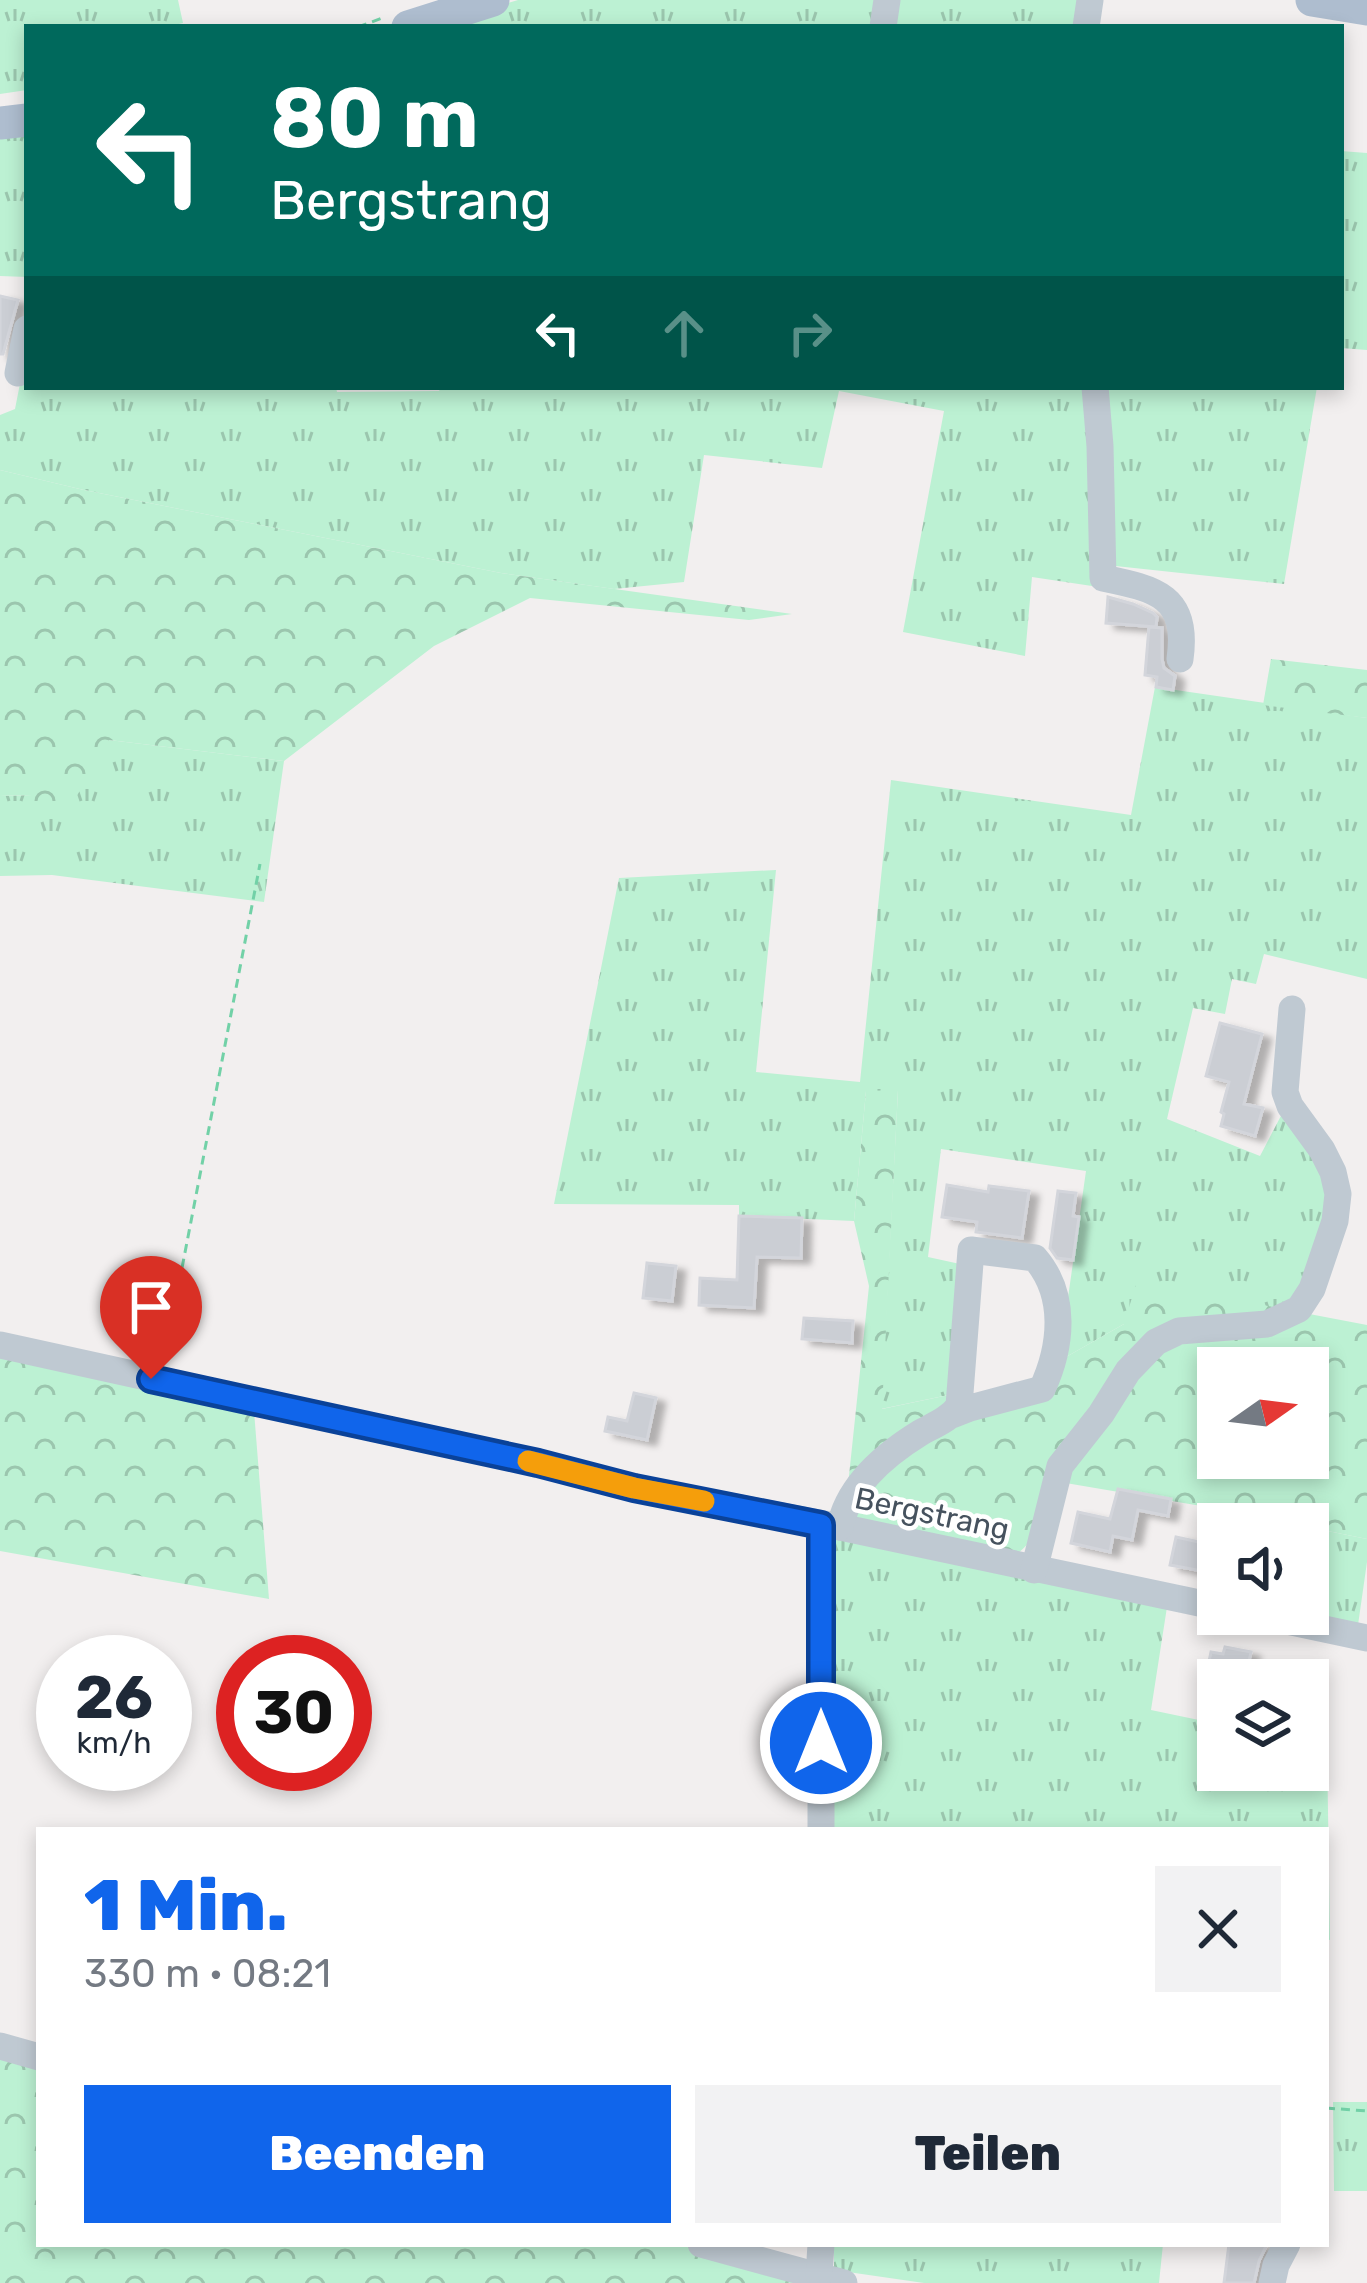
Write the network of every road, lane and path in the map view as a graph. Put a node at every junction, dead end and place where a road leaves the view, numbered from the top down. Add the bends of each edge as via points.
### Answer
1 (493, 0) edge
2 (1312, 0) edge
3 (1367, 9) edge
4 (417, 24) edge
5 (24, 346) edge
6 (19, 373) dead end
7 (1095, 390) edge
8 (1180, 659) dead end
9 (260, 863) dead end
10 (1292, 1009) dead end
11 (0, 1346) edge
12 (163, 1382) junction
13 (952, 1415) junction
14 (830, 1526) junction
15 (1034, 1570) junction
16 (1197, 1603) edge
17 (1329, 1630) edge
18 (1367, 1638) edge
19 (821, 1827) edge
20 (0, 2046) edge
21 (36, 2056) edge
22 (1329, 2108) edge
23 (1367, 2111) edge
24 (712, 2247) edge
25 (821, 2247) edge
26 (1285, 2247) edge
27 (831, 2280) edge
28 (1272, 2283) edge

1 - 4 main road
2 - 3 main road
5 - 6 street
7 - 8 street via 1102,578 1141,586 1172,605 1183,635
9 - 12 path
10 - 15 street via 1285,1093 1322,1150 1338,1194 1312,1289 1299,1309 1267,1324 1179,1330 1156,1342 1060,1466
11 - 12 street, Bergstrang
12 - 14 street, Bergstrang
13 - 13 street via 962,1388 970,1250 1034,1258 1057,1299 1042,1389
13 - 14 street via 879,1464
14 - 15 street, Bergstrang
14 - 19 street
15 - 16 street, Bergstrang
17 - 18 street
20 - 21 street
22 - 23 path
24 - 27 street
25 - 27 street
26 - 28 street

